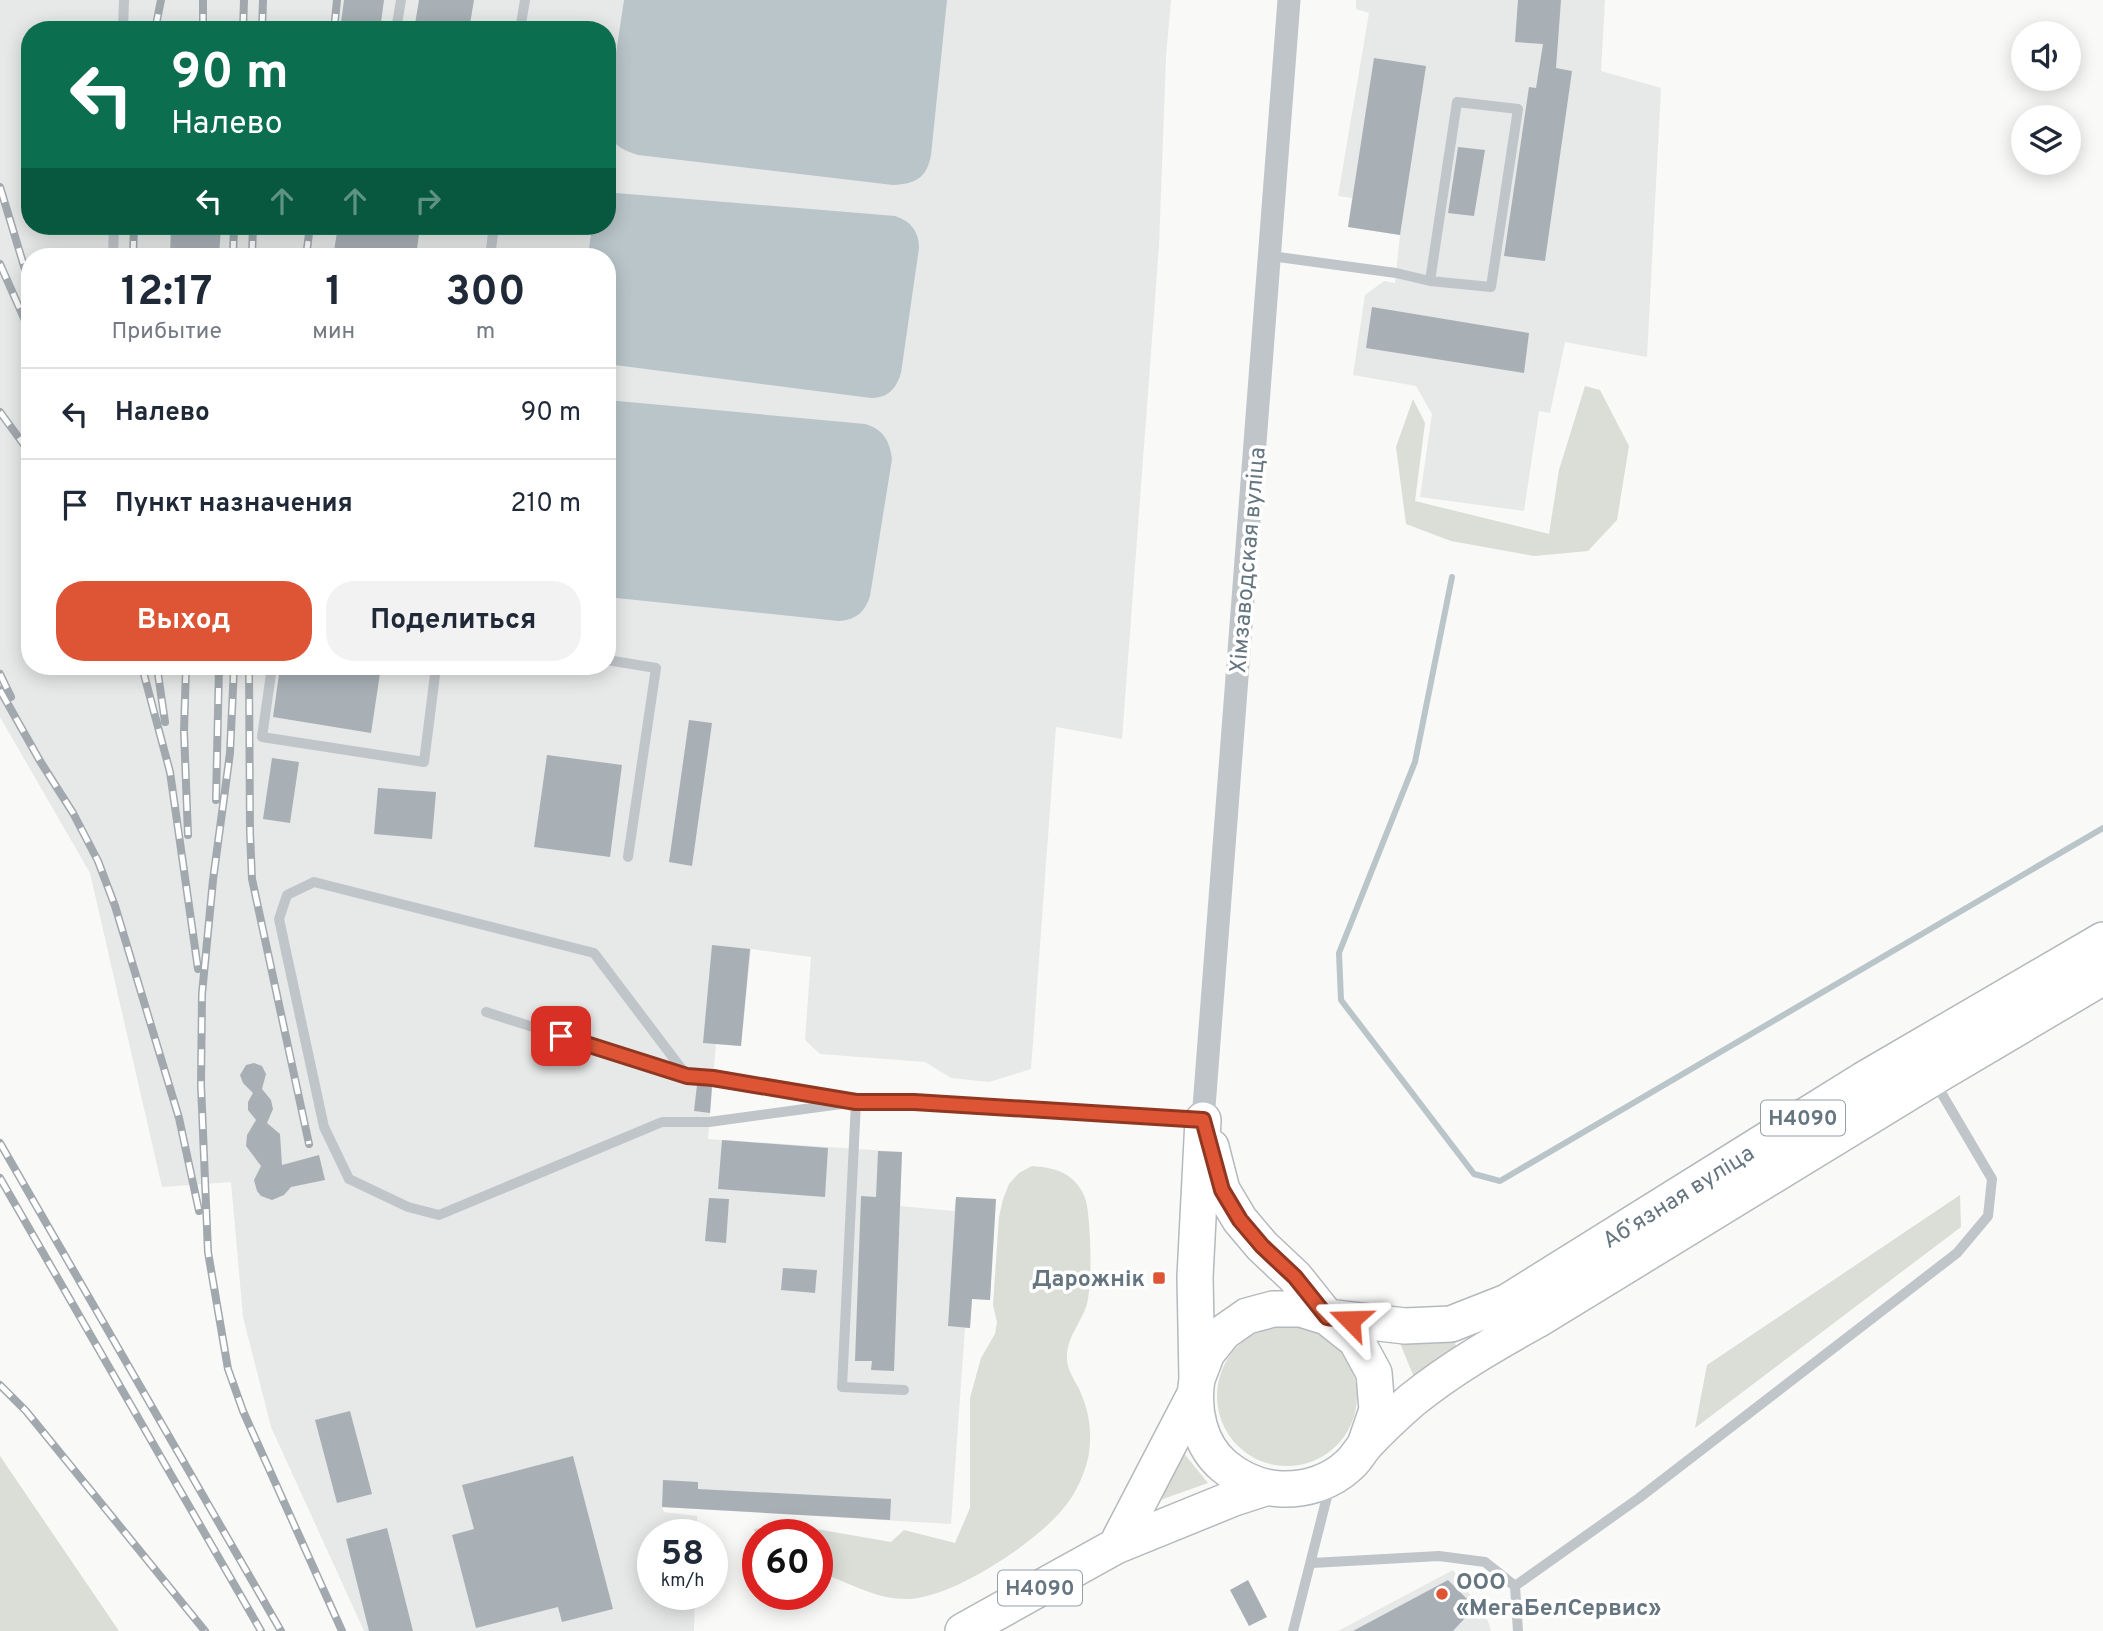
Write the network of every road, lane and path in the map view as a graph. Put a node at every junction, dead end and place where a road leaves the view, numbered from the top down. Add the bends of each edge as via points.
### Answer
1 (124, 0) edge
2 (401, 0) edge
3 (524, 0) edge
4 (1289, 0) edge
5 (123, 21) edge
6 (398, 21) edge
7 (521, 21) edge
8 (1271, 256) junction
9 (1430, 281) junction
10 (616, 661) edge
11 (271, 675) edge
12 (435, 675) edge
13 (628, 857) dead end
14 (2103, 940) edge
15 (2103, 977) edge
16 (486, 1012) dead end
17 (687, 1076) junction
18 (1939, 1089) dead end
19 (856, 1102) junction
20 (1203, 1120) junction
21 (1327, 1317) junction
22 (1196, 1386) junction
23 (904, 1390) dead end
24 (1365, 1446) junction
25 (1332, 1479) junction
26 (1265, 1489) junction
27 (1116, 1546) junction
28 (1312, 1563) junction
29 (1515, 1586) junction
30 (963, 1631) edge
31 (1293, 1631) edge
32 (1518, 1631) edge

1 - 5 lane
2 - 6 lane
3 - 7 lane
4 - 8 street, Хімзаводская вуліца
8 - 9 lane
8 - 20 street, Хімзаводская вуліца
9 - 9 lane via 1491,287 1518,109 1457,102
10 - 13 lane via 656,668
11 - 12 lane via 262,737 424,762
14 - 21 main road, Абʼязная вуліца / Н4090 via 1863,1080 1507,1302 1451,1324 1405,1326
15 - 24 main road, Абʼязная вуліца / Н4090 via 1469,1357 1411,1401
16 - 17 lane
17 - 19 lane
17 - 19 lane via 594,953 314,882 287,895 279,919 324,1127 349,1179 408,1207 439,1214 662,1122 709,1122
18 - 29 lane via 1992,1180 1988,1216 1957,1253 1639,1498
19 - 20 lane
19 - 23 lane via 842,1387
20 - 21 main road via 1222,1190 1240,1220
20 - 22 main road via 1195,1277
21 - 22 main road, Н4090 via 1301,1309 1273,1308 1247,1316 1224,1332 1207,1353
21 - 24 main road, Н4090 via 1356,1340 1374,1373 1377,1410
22 - 26 main road, Н4090 via 1197,1419 1206,1443 1221,1464
22 - 27 main road, Н4090
24 - 25 main road, Н4090
25 - 26 main road, Н4090 via 1299,1490
25 - 28 lane
26 - 27 main road, Н4090
27 - 30 main road, Н4090
28 - 29 lane via 1440,1556 1485,1562
28 - 31 lane
29 - 32 lane

